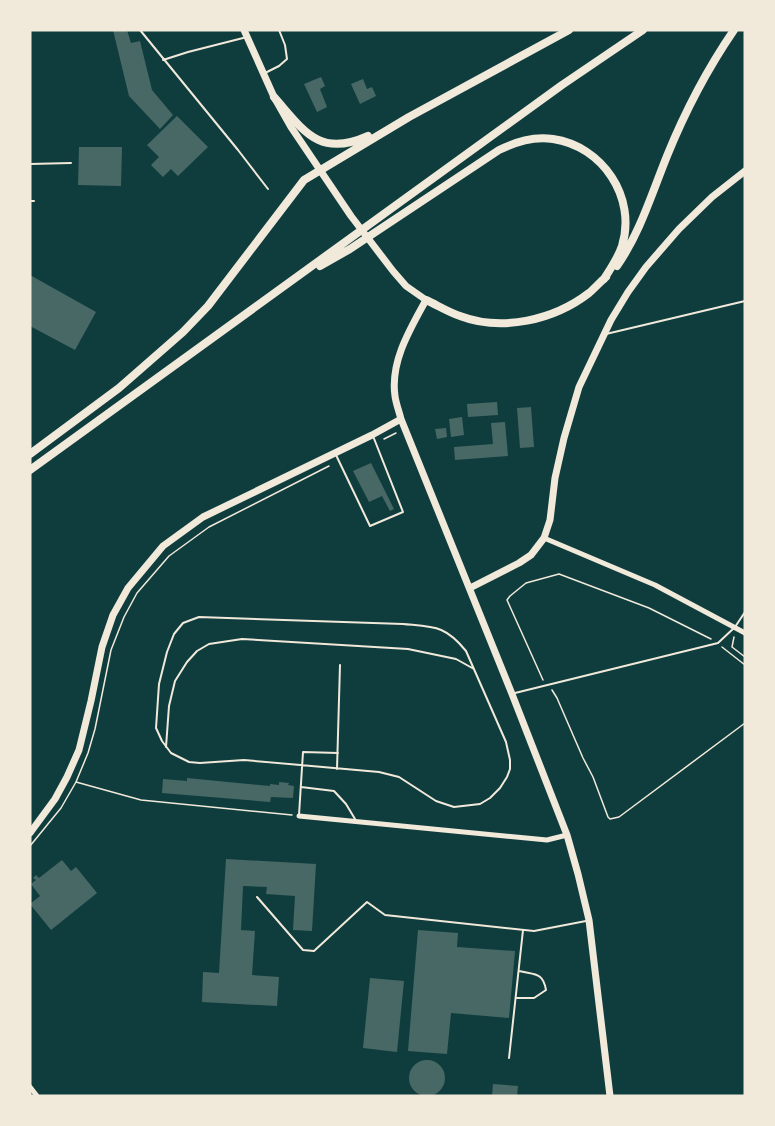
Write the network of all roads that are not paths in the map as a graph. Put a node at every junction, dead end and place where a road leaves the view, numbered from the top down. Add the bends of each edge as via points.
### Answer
1 (140, 30) edge
2 (279, 30) edge
3 (569, 30) edge
4 (633, 30) edge
5 (643, 30) edge
6 (734, 30) edge
7 (245, 33) edge
8 (163, 60) junction
9 (263, 74) junction
10 (562, 85) junction
11 (274, 97) junction
12 (409, 117) junction
13 (72, 163) dead end
14 (30, 164) edge
15 (320, 170) junction
16 (745, 171) edge
17 (268, 189) dead end
18 (604, 279) junction
19 (280, 289) junction
20 (426, 300) junction
21 (745, 301) edge
22 (603, 335) junction
23 (401, 419) junction
24 (372, 435) junction
25 (334, 452) junction
26 (30, 454) edge
27 (30, 470) edge
28 (544, 538) junction
29 (470, 588) junction
30 (745, 612) edge
31 (735, 627) junction
32 (745, 633) edge
33 (340, 665) dead end
34 (474, 669) junction
35 (512, 694) junction
36 (166, 747) junction
37 (338, 753) junction
38 (303, 765) junction
39 (337, 769) junction
40 (301, 788) junction
41 (299, 816) joint
42 (357, 822) junction
43 (30, 833) edge
44 (567, 834) junction
45 (257, 897) dead end
46 (589, 921) junction
47 (523, 930) junction
48 (519, 971) junction
49 (516, 998) junction
50 (510, 1058) dead end
51 (30, 1087) edge
52 (37, 1096) edge
53 (610, 1096) edge

1 - 8 lane
2 - 9 lane via 287,59
3 - 12 highway
4 - 10 highway
5 - 10 highway
6 - 18 highway via 692,102 626,254
7 - 8 lane
7 - 9 street
8 - 17 lane
9 - 11 street
10 - 19 highway
11 - 12 highway via 308,134 327,144 356,141
11 - 15 street
12 - 15 highway
13 - 14 lane
15 - 20 street via 379,254 406,286
15 - 26 highway via 304,180 208,306 183,332 119,387
16 - 22 street via 712,197 646,267
18 - 19 highway via 622,245 625,227 620,191 600,161 585,150 569,142 533,138 499,150 350,249
18 - 20 highway via 554,312 510,323 461,317
19 - 27 highway
20 - 23 street via 400,354 394,379 394,397
21 - 22 lane
22 - 28 street via 579,387 564,438
23 - 24 street
23 - 29 street
24 - 25 street
24 - 25 lane via 403,512 370,526
25 - 43 street via 203,518 163,546 128,588 102,647 80,750 55,799
28 - 29 street via 531,555
28 - 31 street via 655,585
29 - 35 street
30 - 31 lane
31 - 32 street
31 - 35 lane via 718,644
33 - 37 lane
34 - 36 lane via 456,659 408,649 242,639 209,644 197,651 175,681
34 - 36 lane via 456,639 429,626 199,617 183,623 167,652 159,684 156,728
34 - 39 lane via 510,760 507,777 490,798 480,804 454,807 436,801 399,777
35 - 44 street
36 - 38 lane via 189,762 244,760
37 - 38 lane via 303,752
37 - 39 lane
38 - 39 lane
38 - 40 lane
40 - 41 lane
40 - 42 lane via 334,791
41 - 42 street
42 - 44 street via 547,840
44 - 46 street
45 - 47 lane via 303,950 314,951 367,902 386,915
46 - 47 lane via 534,932
46 - 53 street
47 - 48 lane
48 - 49 lane
48 - 49 lane via 540,976 546,990 534,998
49 - 50 lane
51 - 52 street

